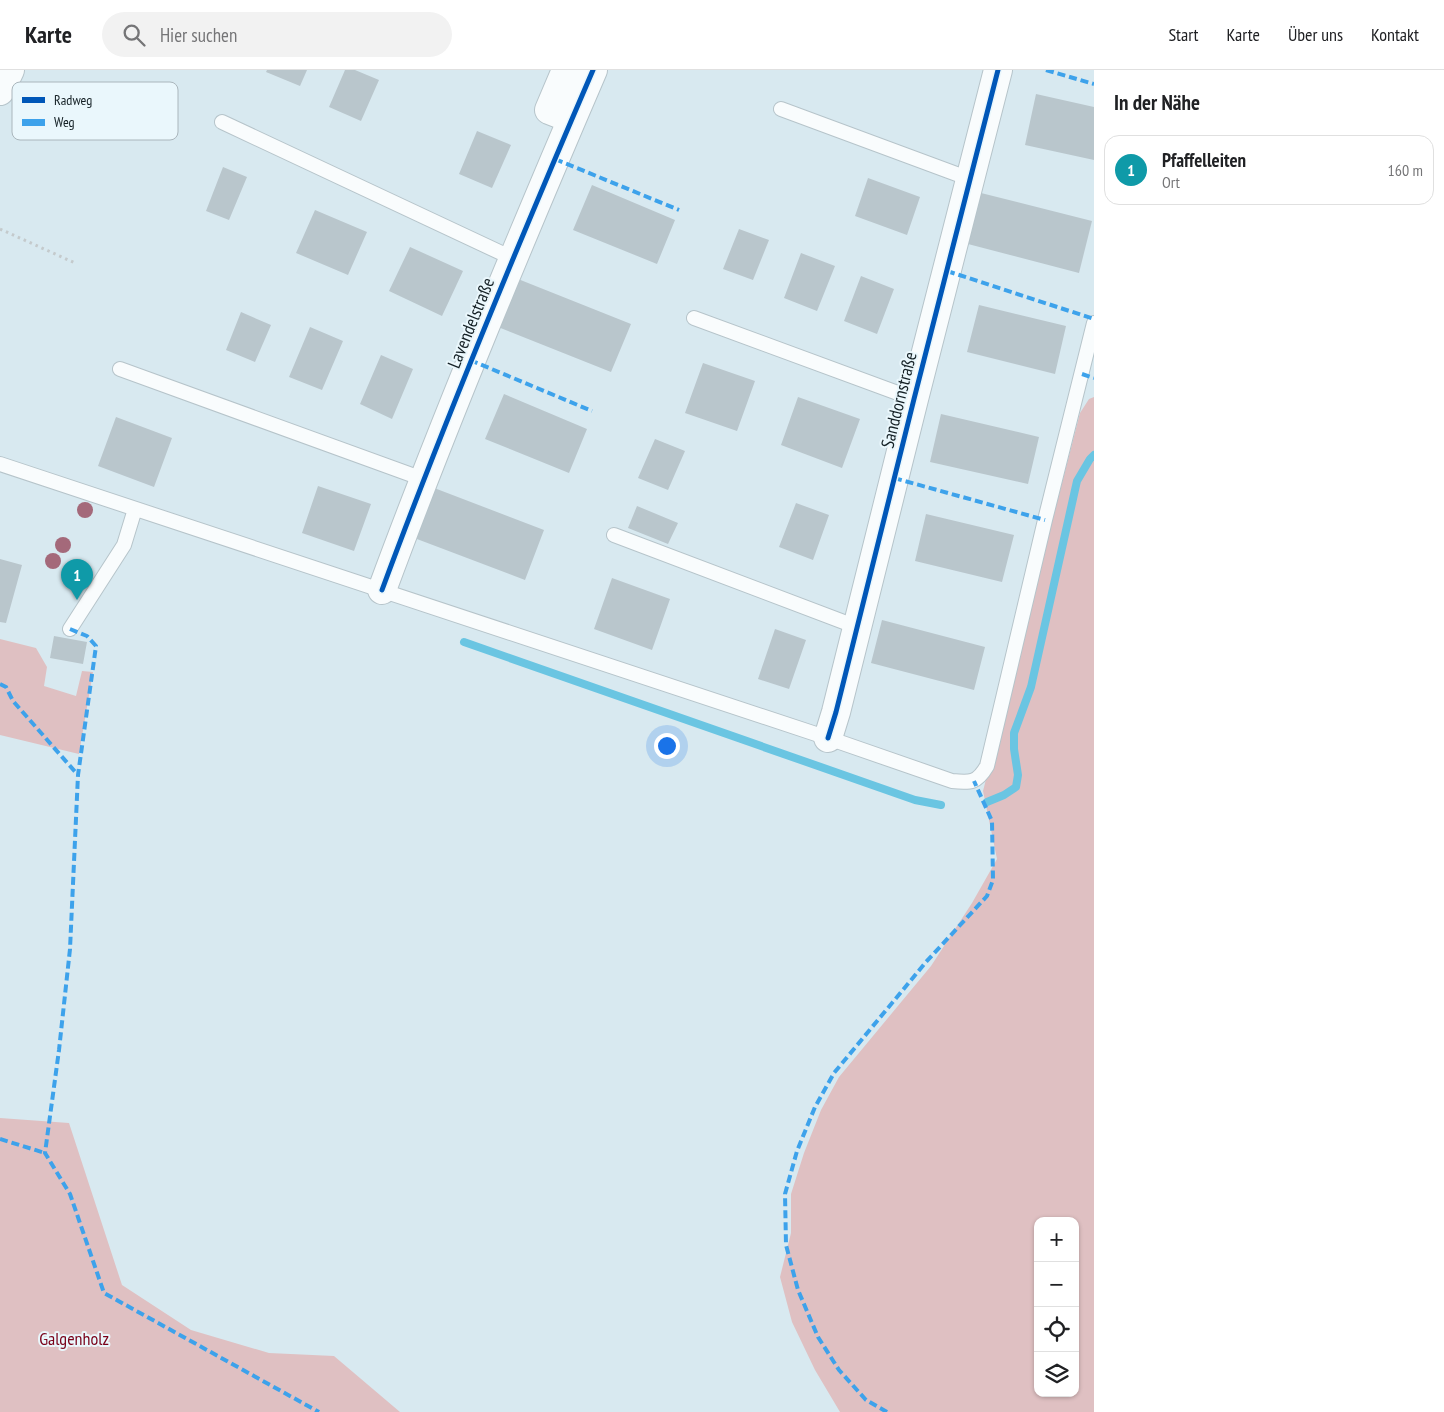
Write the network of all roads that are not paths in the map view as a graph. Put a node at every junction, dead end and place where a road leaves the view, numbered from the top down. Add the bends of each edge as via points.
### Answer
1 (10, 70) edge
2 (566, 70) edge
3 (593, 70) edge
4 (998, 70) edge
5 (0, 91) edge
6 (781, 109) dead end
7 (572, 119) junction
8 (222, 122) dead end
9 (970, 179) junction
10 (512, 258) junction
11 (694, 318) dead end
12 (1094, 323) edge
13 (120, 369) dead end
14 (914, 399) junction
15 (0, 464) edge
16 (423, 479) junction
17 (136, 509) junction
18 (614, 535) dead end
19 (382, 590) junction
20 (857, 627) junction
21 (70, 629) dead end
22 (828, 738) junction

1 - 5 street
2 - 7 street via 549,110
3 - 7 street, Lavendelstraße
4 - 9 street, Sanddornstraße
6 - 9 lane
7 - 10 street, Lavendelstraße
8 - 10 lane
9 - 14 street, Sanddornstraße
10 - 16 street, Lavendelstraße
11 - 14 lane, Sanddornstraße
12 - 22 lane via 987,766 981,776 965,783 952,781
13 - 16 lane
14 - 20 street, Sanddornstraße
15 - 17 lane
16 - 19 street, Lavendelstraße
17 - 19 lane
17 - 21 lane via 124,545
18 - 20 lane
19 - 22 lane
20 - 22 street, Sanddornstraße

